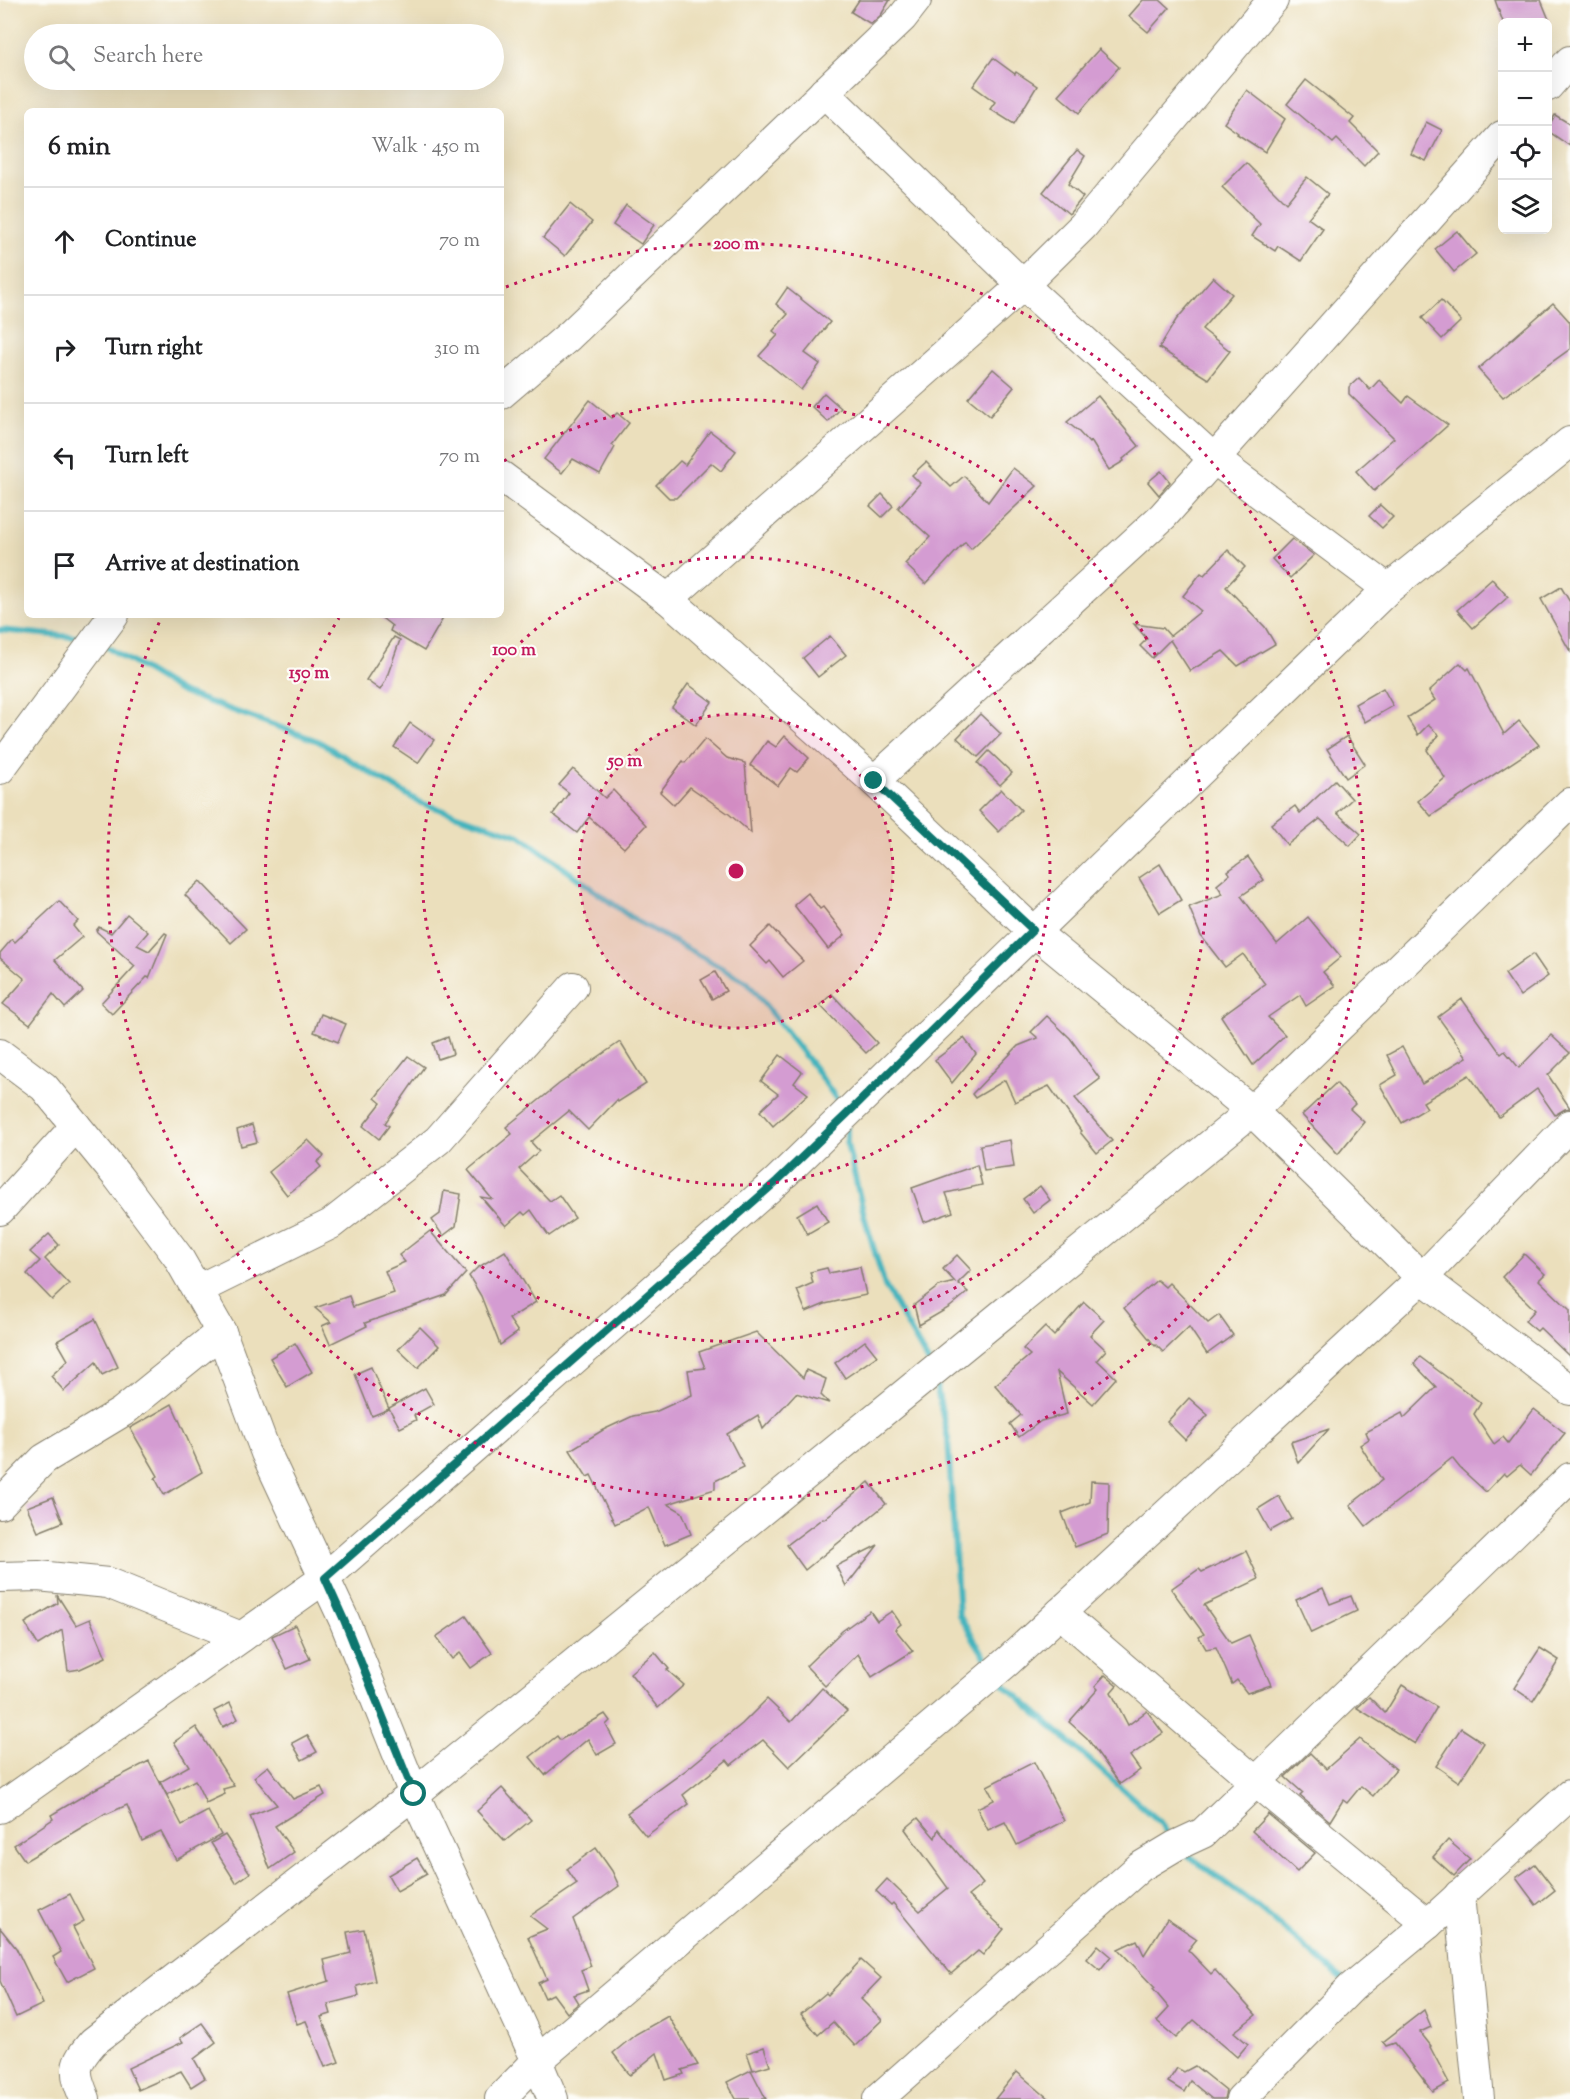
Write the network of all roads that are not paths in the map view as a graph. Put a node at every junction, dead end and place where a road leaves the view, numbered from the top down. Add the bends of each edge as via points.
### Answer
1 (916, 0) edge
2 (1273, 0) edge
3 (1570, 61) edge
4 (1552, 81) edge
5 (824, 92) junction
6 (1498, 142) edge
7 (1023, 285) junction
8 (504, 390) edge
9 (1570, 442) edge
10 (1214, 459) junction
11 (504, 479) edge
12 (1388, 589) junction
13 (668, 599) junction
14 (112, 618) edge
15 (0, 769) edge
16 (874, 781) junction
17 (1570, 803) edge
18 (1033, 930) junction
19 (573, 987) dead end
20 (0, 1054) edge
21 (1252, 1111) junction
22 (1570, 1125) edge
23 (76, 1126) junction
24 (0, 1210) edge
25 (1422, 1278) junction
26 (197, 1290) junction
27 (221, 1332) junction
28 (1570, 1390) edge
29 (1570, 1478) edge
30 (0, 1504) edge
31 (0, 1577) edge
32 (325, 1578) junction
33 (1060, 1613) junction
34 (241, 1637) junction
35 (1257, 1782) junction
36 (414, 1794) junction
37 (1570, 1796) edge
38 (0, 1808) edge
39 (1459, 1895) junction
40 (1428, 1924) junction
41 (537, 2061) junction
42 (85, 2099) edge
43 (500, 2099) edge
44 (553, 2099) edge
45 (878, 2099) edge
46 (1241, 2099) edge
47 (1479, 2099) edge

1 - 5 street
2 - 7 street via 1083,226
3 - 4 street
5 - 7 street
5 - 8 street via 569,336
6 - 10 street
7 - 10 street
7 - 13 street
9 - 12 street
10 - 12 street
10 - 16 street via 1163,516
11 - 13 street
12 - 18 street
13 - 16 street
14 - 15 street
16 - 18 street
17 - 21 street
18 - 21 street
18 - 32 street via 777,1181
19 - 26 street via 438,1140 331,1224
20 - 23 street via 44,1087
21 - 25 street
21 - 36 street
22 - 25 street
23 - 24 street
23 - 26 street via 178,1257
25 - 28 street
25 - 33 street
26 - 27 street
27 - 30 street via 122,1412 44,1459
27 - 32 street via 266,1453
29 - 35 street
31 - 34 street via 38,1576 108,1583
32 - 34 street
32 - 36 street
33 - 35 street
33 - 41 street
34 - 38 street
35 - 40 street
35 - 45 street via 1203,1833 1140,1867
36 - 41 street
36 - 42 street via 93,2042 79,2058 76,2071
37 - 39 street
39 - 40 street
39 - 47 street
40 - 46 street via 1352,1987
41 - 43 street
41 - 44 street

